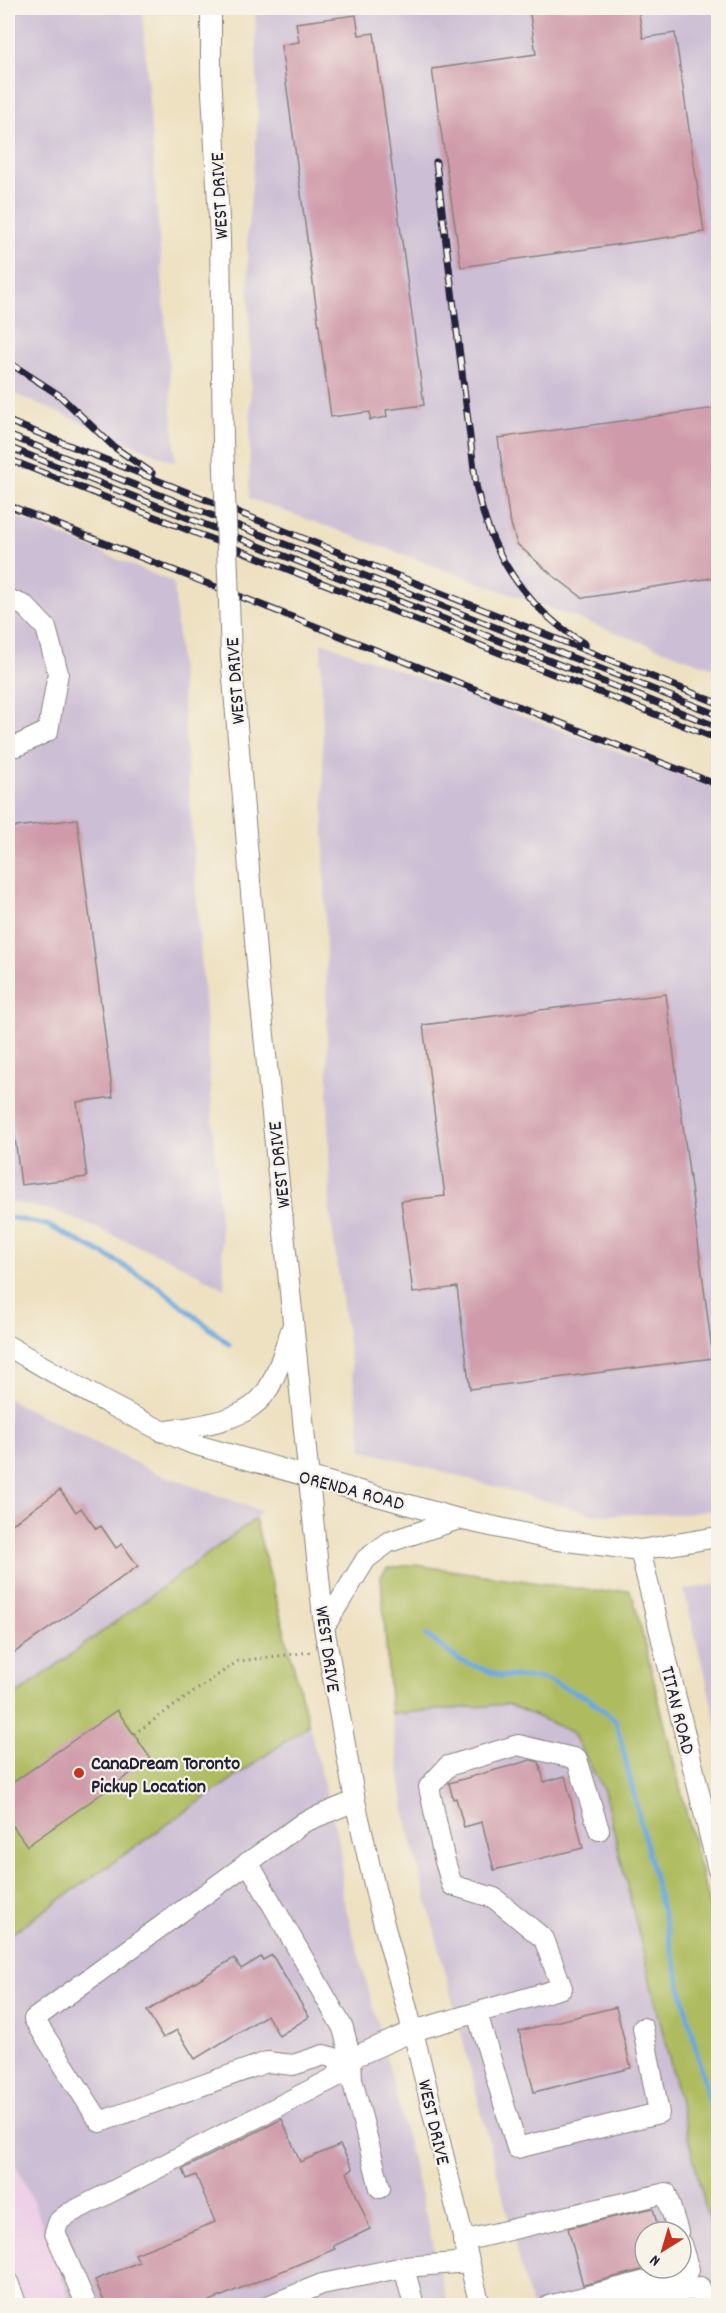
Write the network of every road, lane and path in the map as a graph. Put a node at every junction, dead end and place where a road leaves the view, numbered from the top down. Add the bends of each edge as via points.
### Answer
1 (211, 8) edge
2 (8, 599) edge
3 (8, 744) edge
4 (294, 1323) junction
5 (8, 1346) edge
6 (164, 1432) junction
7 (310, 1477) junction
8 (459, 1519) junction
9 (718, 1537) edge
10 (640, 1550) junction
11 (324, 1627) junction
12 (329, 1651) junction
13 (134, 1734) dead end
14 (355, 1800) junction
15 (710, 1801) edge
16 (599, 1830) dead end
17 (248, 1862) junction
18 (718, 1870) edge
19 (477, 2013) junction
20 (643, 2028) dead end
21 (413, 2031) junction
22 (348, 2060) junction
23 (380, 2188) dead end
24 (674, 2220) edge
25 (464, 2241) junction
26 (469, 2262) junction
27 (404, 2267) junction
28 (650, 2280) edge
29 (8, 2282) edge
30 (17, 2306) edge
31 (87, 2306) edge
32 (268, 2306) edge
33 (414, 2306) edge
34 (480, 2306) edge
35 (549, 2306) edge
36 (622, 2306) edge
37 (705, 2306) edge

1 - 4 street, WEST DRIVE, bridge via 231,656 258,976
2 - 3 street via 26,606 46,628 58,673 48,731 17,746
4 - 6 street via 269,1388 259,1402 236,1416
4 - 7 street, WEST DRIVE
5 - 6 street, ORENDA ROAD
6 - 7 street, ORENDA ROAD
7 - 8 street, ORENDA ROAD
7 - 11 street, WEST DRIVE
8 - 10 street, ORENDA ROAD via 550,1539
8 - 11 street via 388,1542 366,1558
9 - 10 street, ORENDA ROAD
10 - 15 street, TITAN ROAD
11 - 12 street, WEST DRIVE
12 - 13 path via 238,1661
12 - 14 street, WEST DRIVE
14 - 17 street via 304,1822
14 - 21 street, WEST DRIVE
15 - 18 street, TITAN ROAD
16 - 19 street via 577,1759 518,1745 448,1766 429,1786 452,1885 494,1898 544,1939 562,1988
17 - 22 street via 343,2028
17 - 22 street via 34,2019 100,2122 267,2062 293,2065 324,2055
19 - 20 street via 516,2148 659,2114
19 - 21 street
21 - 22 street
21 - 25 street, WEST DRIVE
22 - 23 street
22 - 31 street via 336,2077 59,2222 55,2232
24 - 25 street via 666,2193
25 - 26 street, WEST DRIVE
26 - 27 street
26 - 34 street, WEST DRIVE
27 - 32 street via 322,2284
27 - 33 street
28 - 35 street
29 - 30 street
36 - 37 street via 700,2287

